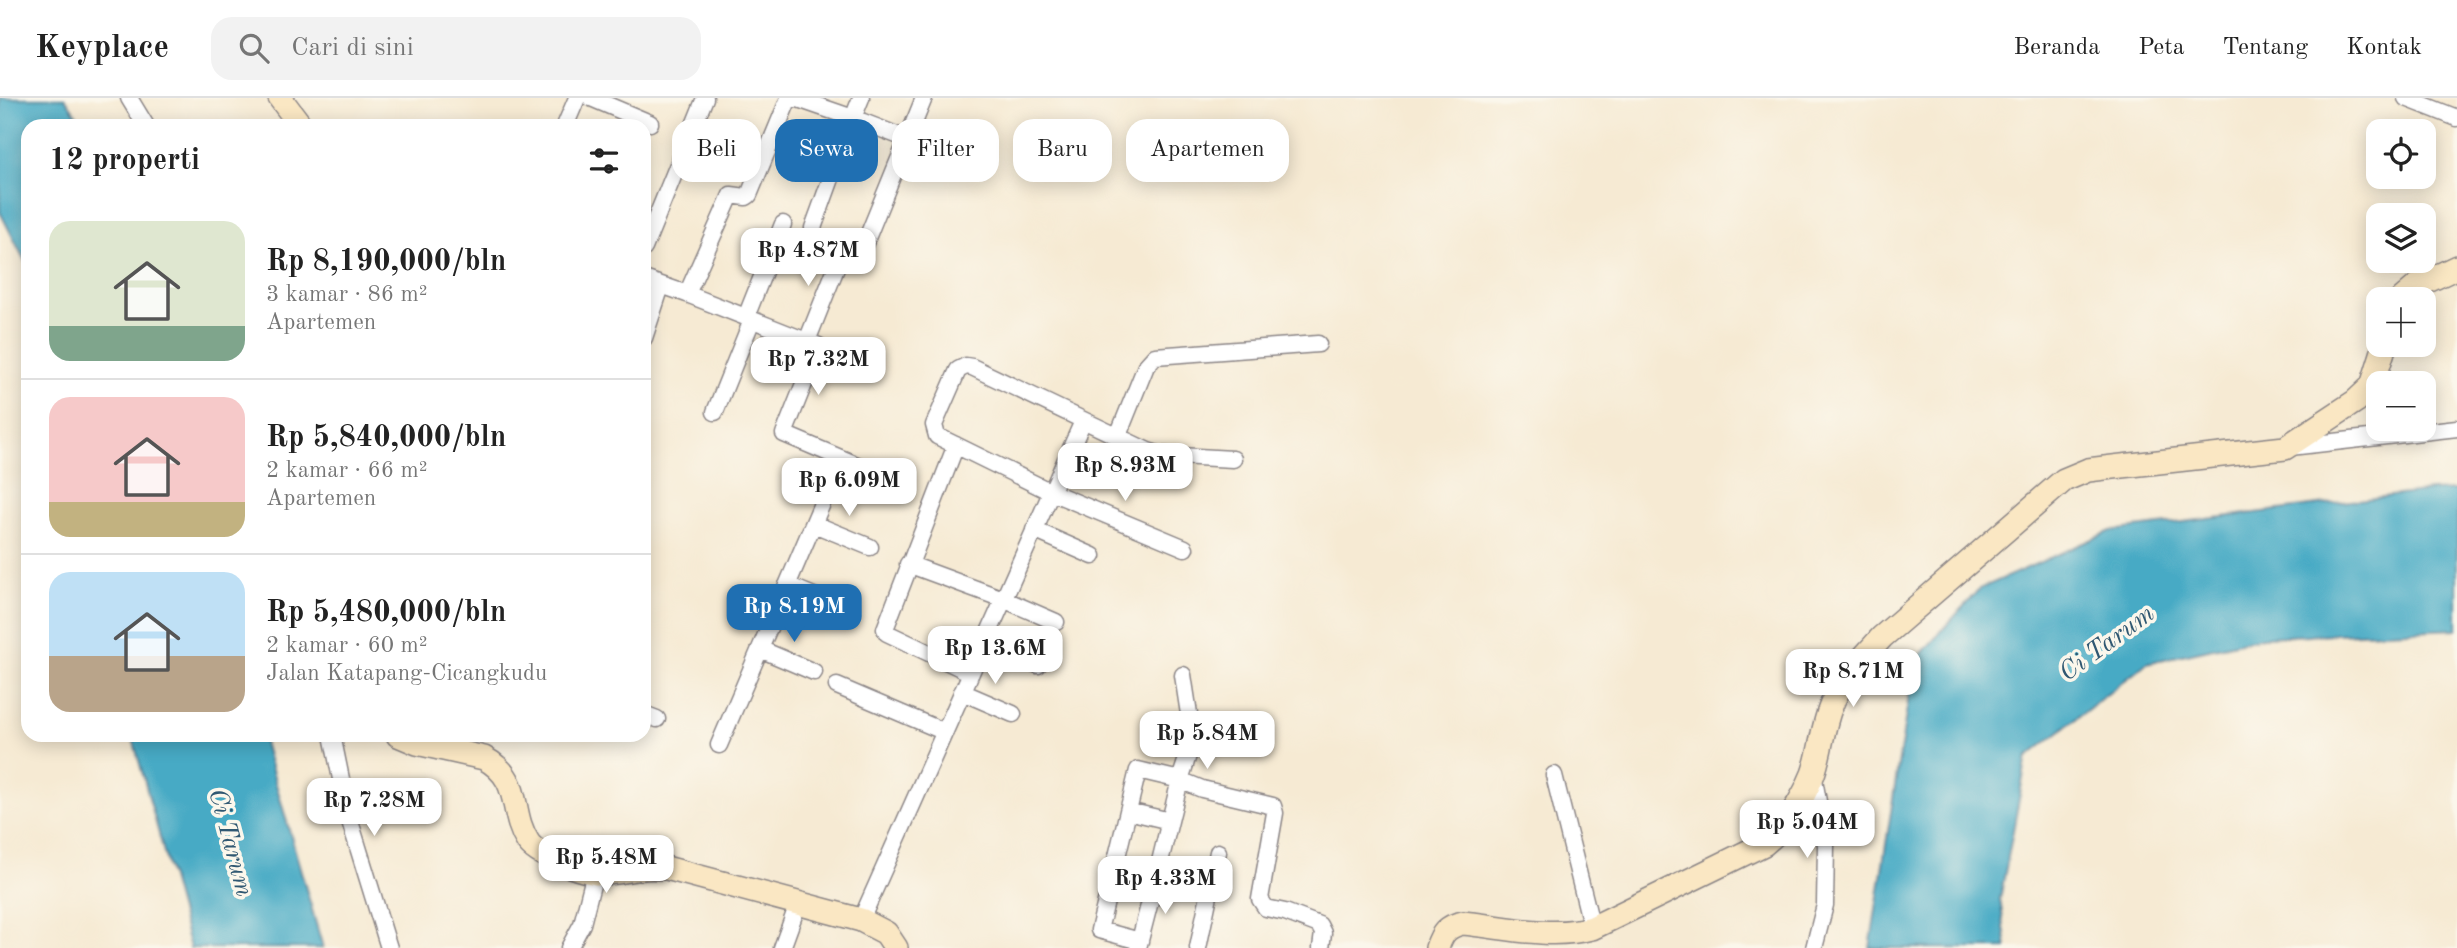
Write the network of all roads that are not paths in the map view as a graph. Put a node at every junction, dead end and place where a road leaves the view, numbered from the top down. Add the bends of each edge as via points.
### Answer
1 (129, 98) edge
2 (576, 98) edge
3 (592, 98) edge
4 (705, 98) edge
5 (789, 98) edge
6 (795, 98) edge
7 (861, 98) edge
8 (924, 98) edge
9 (2406, 98) edge
10 (284, 99) edge
11 (853, 118) junction
12 (2457, 118) edge
13 (142, 119) edge
14 (297, 119) edge
15 (568, 119) edge
16 (643, 119) edge
17 (915, 119) edge
18 (892, 133) edge
19 (892, 176) edge
20 (783, 224) dead end
21 (813, 228) dead end
22 (651, 231) edge
23 (844, 248) dead end
24 (863, 248) dead end
25 (2457, 267) edge
26 (651, 282) edge
27 (661, 286) junction
28 (2416, 287) edge
29 (687, 294) junction
30 (651, 317) edge
31 (749, 318) junction
32 (807, 341) junction
33 (1318, 344) dead end
34 (2381, 357) edge
35 (715, 412) dead end
36 (1083, 421) junction
37 (2457, 428) edge
38 (1117, 438) junction
39 (956, 445) junction
40 (2285, 448) junction
41 (1233, 458) dead end
42 (841, 459) junction
43 (897, 482) dead end
44 (1051, 492) junction
45 (814, 524) junction
46 (1034, 530) junction
47 (870, 547) dead end
48 (1185, 548) dead end
49 (1093, 556) dead end
50 (908, 564) junction
51 (787, 585) junction
52 (1003, 599) junction
53 (845, 610) dead end
54 (1056, 622) dead end
55 (985, 642) junction
56 (760, 649) junction
57 (1038, 665) dead end
58 (814, 672) dead end
59 (971, 673) junction
60 (1183, 675) dead end
61 (837, 686) dead end
62 (962, 692) junction
63 (1013, 714) dead end
64 (945, 732) junction
65 (333, 742) edge
66 (415, 742) edge
67 (719, 745) dead end
68 (1813, 774) junction
69 (1554, 775) dead end
70 (1180, 780) junction
71 (1128, 811) junction
72 (1170, 821) junction
73 (1218, 852) dead end
74 (596, 873) junction
75 (1113, 873) junction
76 (1155, 882) junction
77 (798, 904) junction
78 (861, 920) junction
79 (1592, 928) junction
80 (1139, 944) edge
81 (389, 948) edge
82 (569, 948) edge
83 (782, 948) edge
84 (896, 948) edge
85 (1198, 948) edge
86 (1321, 948) edge
87 (1437, 948) edge
88 (1814, 948) edge

1 - 13 street
2 - 15 street
3 - 16 street
4 - 22 street
5 - 29 street via 749,195 731,195
6 - 11 street
7 - 11 street
8 - 17 street
9 - 12 street
10 - 14 street
11 - 18 street
11 - 21 street
19 - 24 street
20 - 31 street
23 - 32 street
25 - 28 street
26 - 27 street
27 - 29 street
27 - 30 street
29 - 31 street
31 - 32 street
31 - 35 street
32 - 42 street via 819,346 784,434
33 - 38 street via 1155,356 1146,366
34 - 40 street via 2372,386
36 - 38 street
36 - 39 street via 966,366 958,370 934,425 937,436
36 - 44 street
37 - 40 street
38 - 41 street via 1160,454
39 - 44 street
39 - 50 street
40 - 68 street via 2088,470 2064,480 1858,663 1831,706
42 - 43 street
42 - 45 street
44 - 46 street
44 - 48 street
45 - 47 street
45 - 51 street
46 - 49 street
46 - 52 street
50 - 52 street
50 - 59 street via 886,632
51 - 53 street
51 - 56 street
52 - 54 street
52 - 55 street
55 - 57 street
55 - 59 street
56 - 58 street
56 - 67 street
59 - 62 street
60 - 70 street via 1194,740
61 - 64 street
62 - 63 street
62 - 64 street
64 - 78 street
65 - 81 street via 349,818
66 - 74 street via 493,762 505,775 524,835 534,850
68 - 79 street via 1783,829 1765,844
68 - 88 street via 1826,845 1825,905
69 - 79 street
70 - 71 street via 1138,770
70 - 72 street
70 - 86 street via 1273,806 1260,899 1266,908 1319,925
71 - 72 street
71 - 75 street
72 - 76 street
73 - 85 street
74 - 77 street via 666,868
74 - 82 street via 582,924
75 - 76 street
75 - 80 street via 1098,930
76 - 80 street
77 - 78 street
77 - 83 street
78 - 84 street via 886,933
79 - 87 street via 1552,933 1454,924 1443,933

